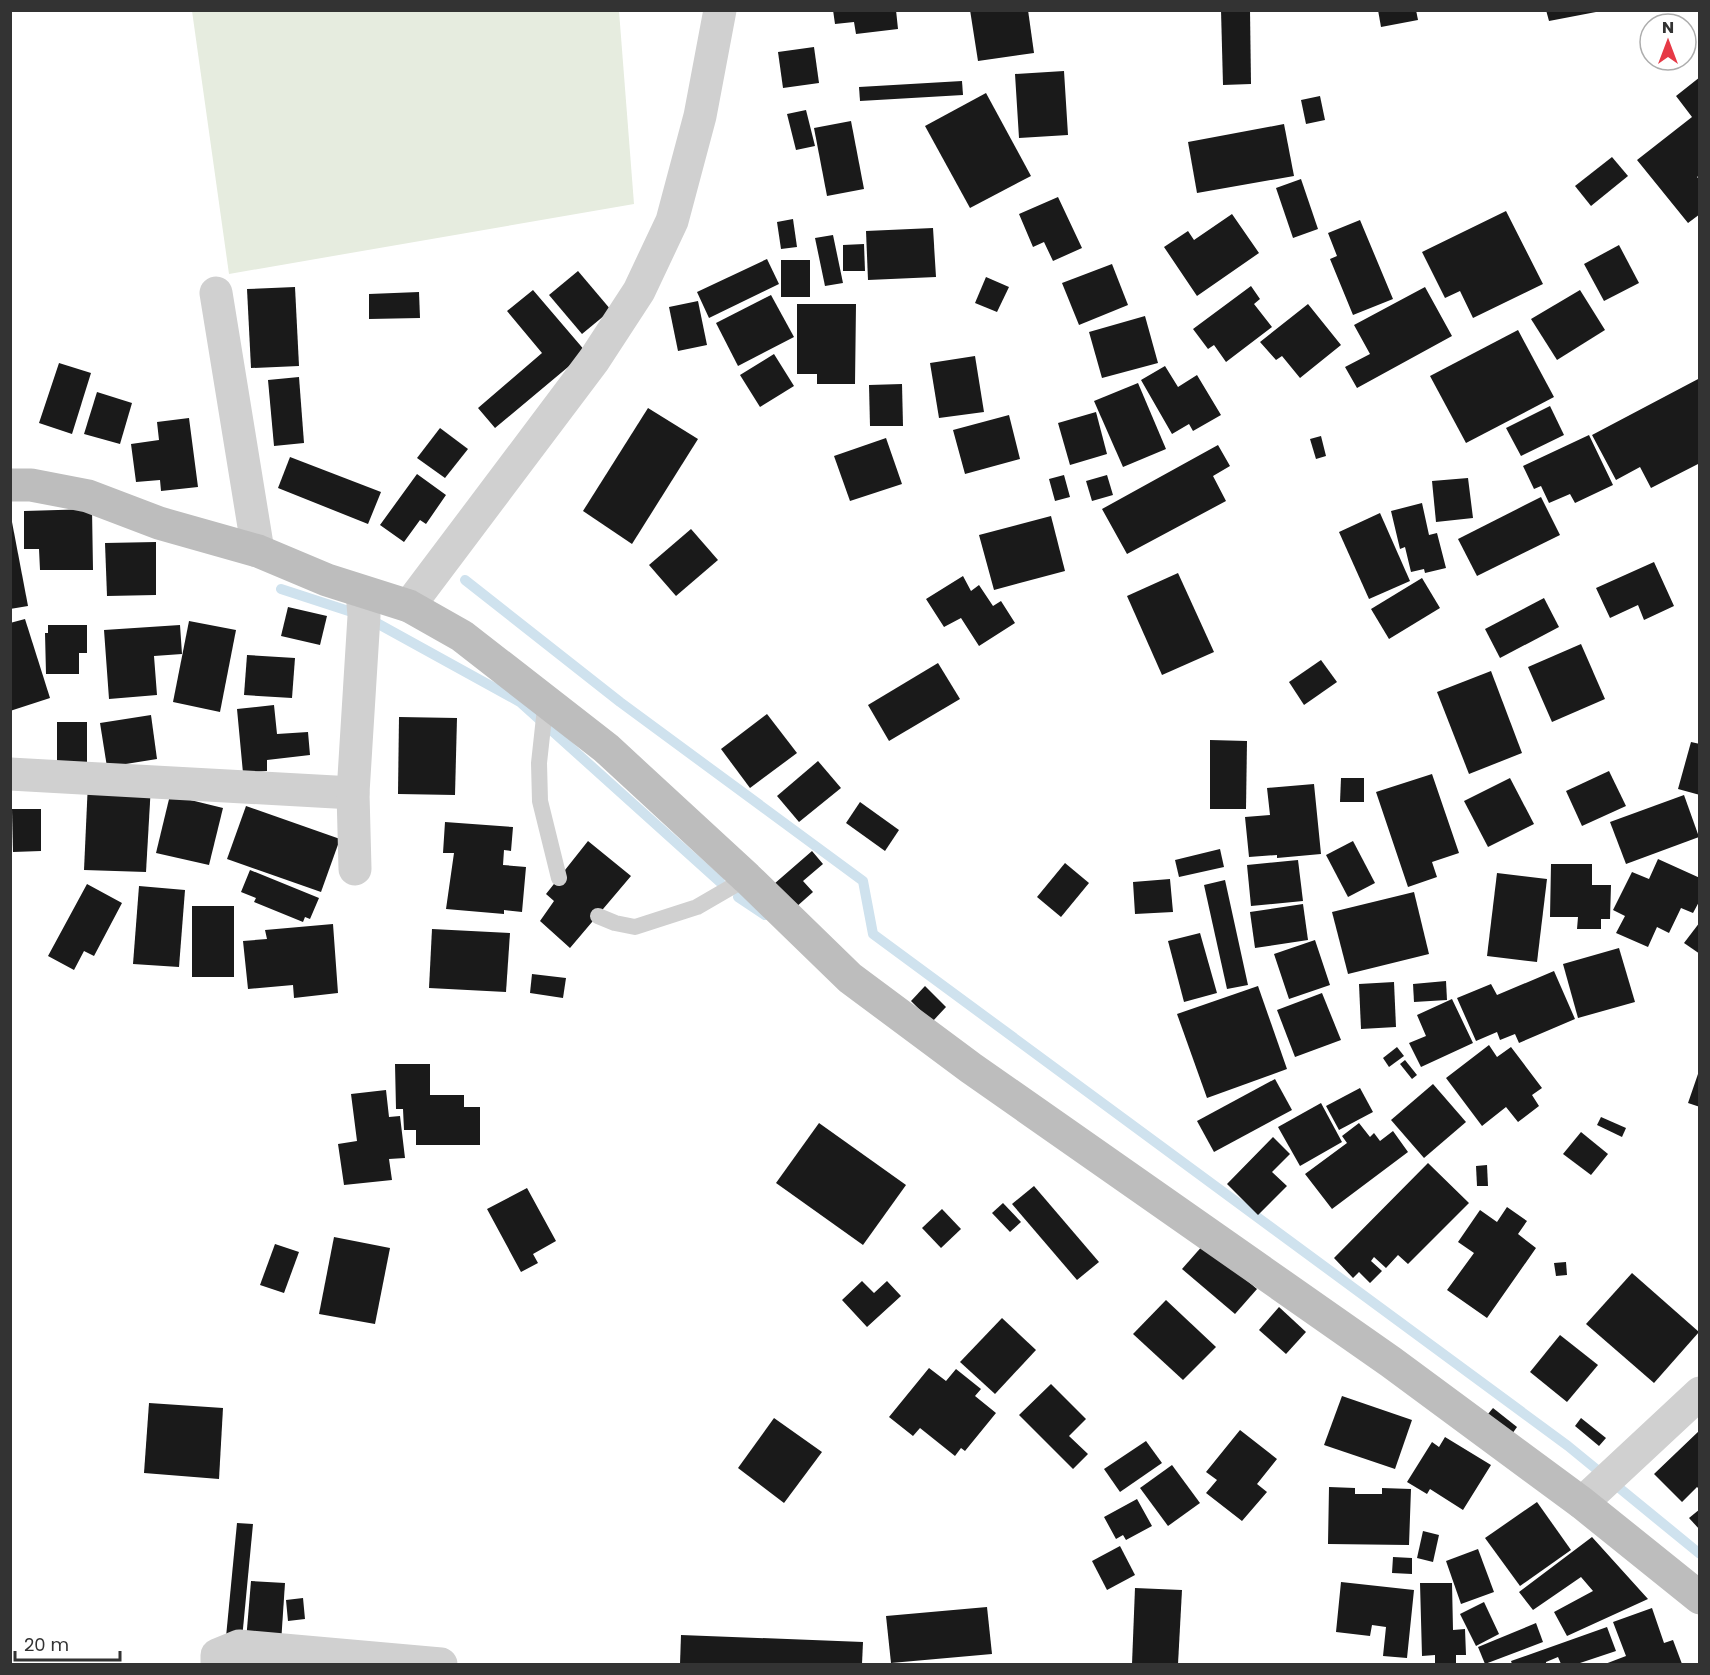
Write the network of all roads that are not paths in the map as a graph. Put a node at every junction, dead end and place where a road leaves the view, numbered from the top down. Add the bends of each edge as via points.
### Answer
1 (720, 10) edge
2 (216, 293) dead end
3 (10, 485) edge
4 (258, 551) junction
5 (362, 592) junction
6 (409, 606) junction
7 (546, 699) junction
8 (10, 774) edge
9 (352, 793) junction
10 (355, 869) dead end
11 (559, 878) dead end
12 (747, 878) junction
13 (598, 916) dead end
14 (1700, 1393) edge
15 (1582, 1503) junction
16 (1700, 1598) edge
17 (217, 1665) edge
18 (441, 1665) edge

1 - 6 street via 700,116 672,221 639,291 594,360
2 - 4 street
3 - 4 main road via 88,496 159,523
4 - 5 main road
5 - 6 main road
5 - 9 street via 364,616
6 - 7 main road via 462,636
7 - 11 lane via 539,762 540,801
7 - 12 main road via 606,748
8 - 9 street
9 - 10 street
12 - 13 lane via 697,907 635,927
12 - 15 main road via 850,978 1391,1362
14 - 15 street
15 - 16 main road
17 - 18 street via 217,1655 239,1646

